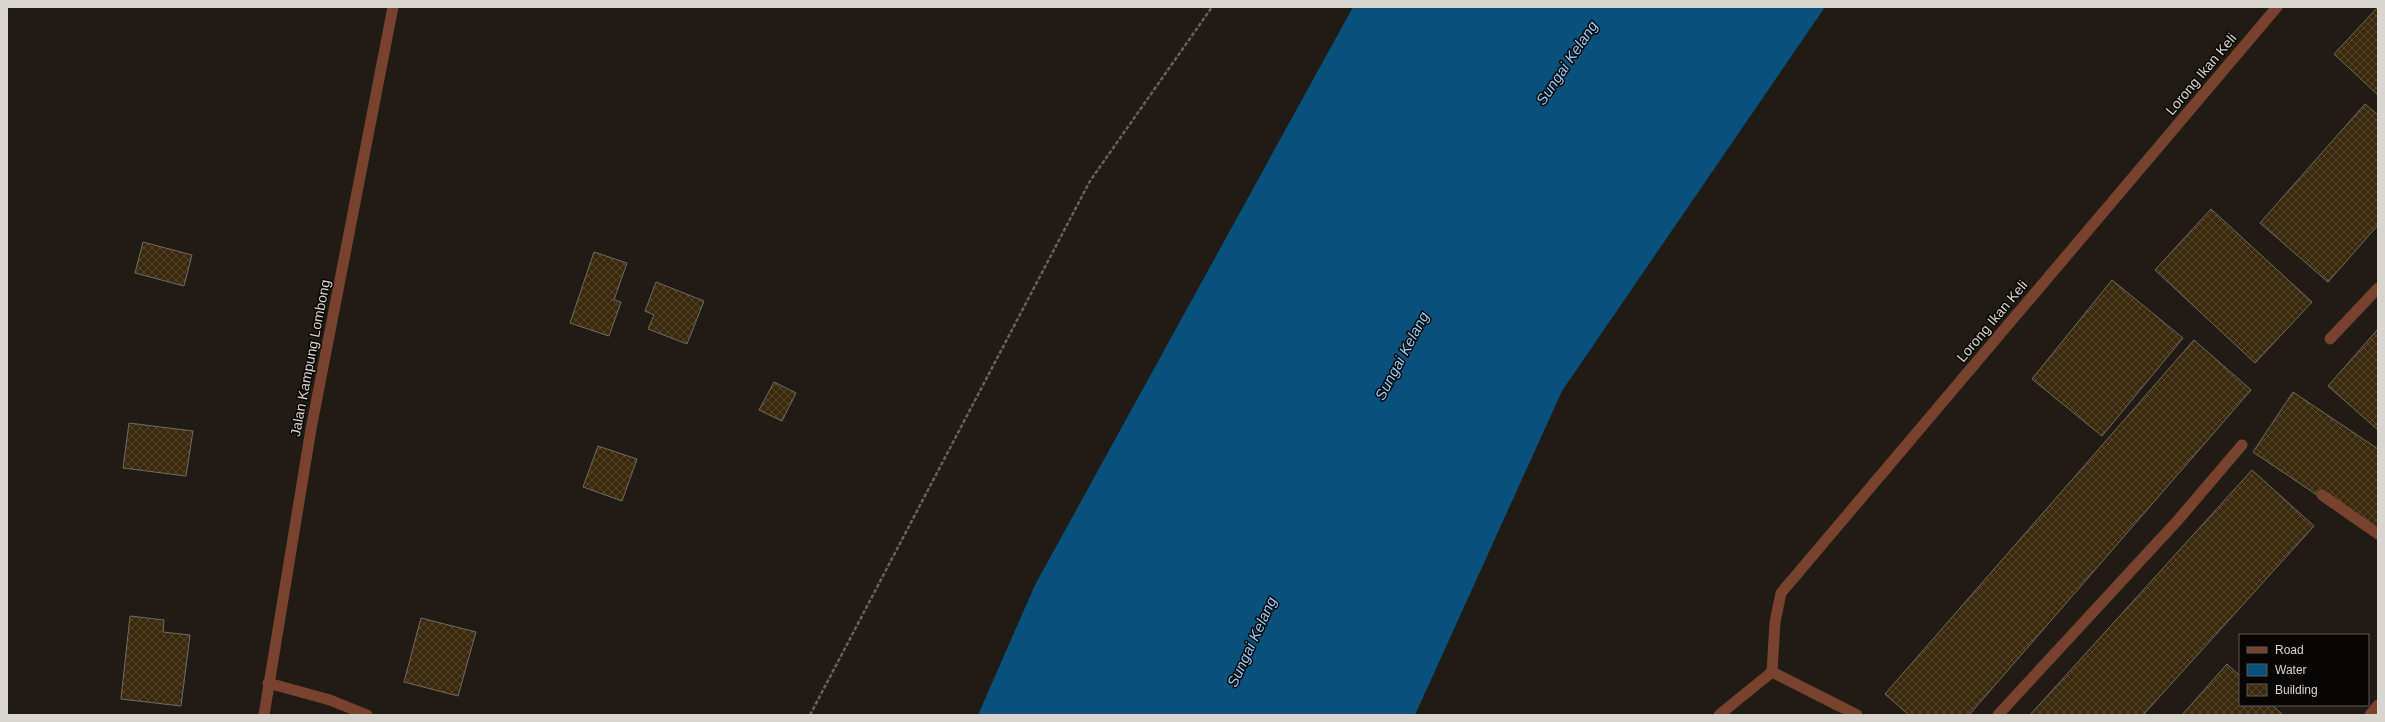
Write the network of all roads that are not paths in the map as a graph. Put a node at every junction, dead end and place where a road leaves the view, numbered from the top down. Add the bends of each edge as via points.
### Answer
1 (393, 7) edge
2 (2277, 7) edge
3 (2378, 288) edge
4 (2330, 339) dead end
5 (2242, 445) dead end
6 (2322, 495) dead end
7 (2378, 534) edge
8 (1772, 672) junction
9 (268, 683) junction
10 (2378, 705) edge
11 (264, 715) edge
12 (367, 715) edge
13 (1719, 715) edge
14 (1857, 715) edge
15 (1998, 715) edge
16 (2370, 715) edge

1 - 9 street, Jalan Kampung Lombong via 311,429
2 - 8 street, Lorong Ikan Keli via 1781,593 1775,622
3 - 4 street
5 - 15 street via 2178,520
6 - 7 street
8 - 13 street
8 - 14 street
9 - 11 street, Jalan Kampung Lombong
9 - 12 street via 330,700
10 - 16 street

